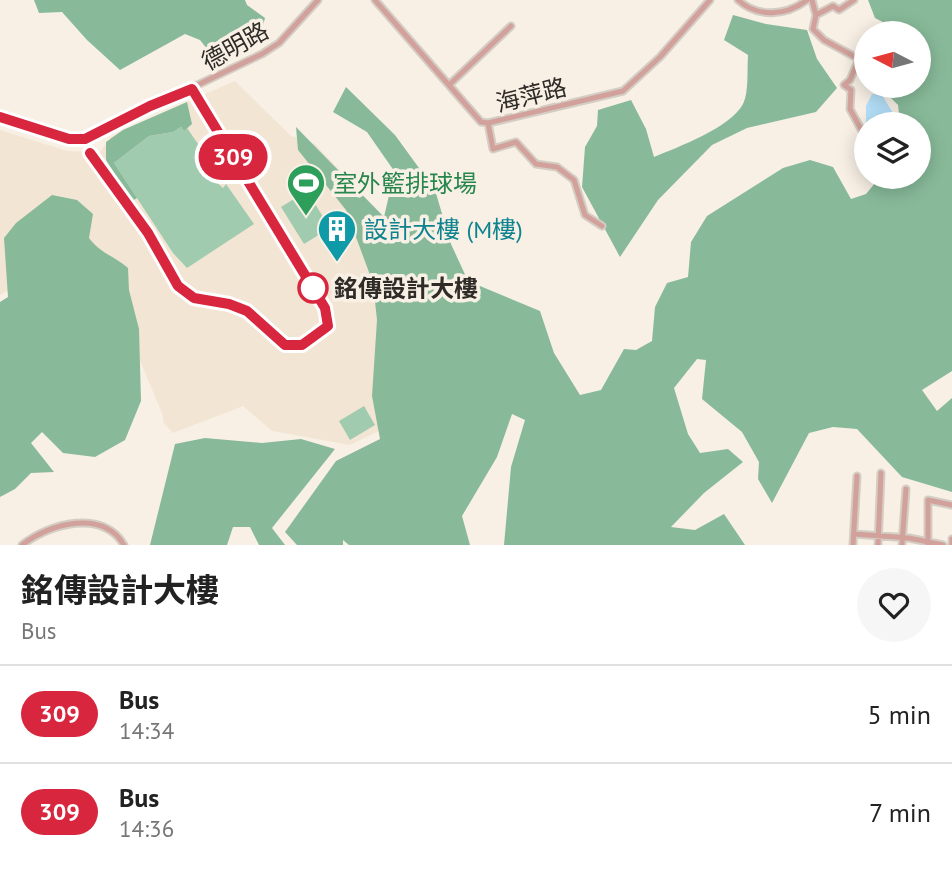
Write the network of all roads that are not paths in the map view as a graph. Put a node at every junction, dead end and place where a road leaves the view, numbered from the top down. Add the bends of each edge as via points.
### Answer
1 (318, 0) edge
2 (375, 0) edge
3 (710, 0) edge
4 (738, 0) edge
5 (810, 0) edge
6 (854, 0) edge
7 (816, 15) junction
8 (511, 26) dead end
9 (449, 85) junction
10 (854, 116) edge
11 (0, 117) edge
12 (488, 123) junction
13 (602, 226) dead end
14 (881, 473) dead end
15 (857, 476) dead end
16 (906, 489) dead end
17 (952, 505) edge
18 (854, 534) junction
19 (878, 536) junction
20 (902, 537) junction
21 (952, 539) edge
22 (928, 543) edge
23 (22, 545) edge
24 (124, 545) edge
25 (853, 545) edge
26 (878, 545) edge
27 (902, 545) edge
28 (943, 545) edge
29 (952, 545) edge

1 - 11 street, 德明路 via 279,43 262,54 85,139 69,139
2 - 9 street, 海萍路
3 - 12 street, 海萍路 via 623,91
4 - 5 street via 751,11 774,13
5 - 7 street
6 - 7 street via 839,10 833,6
7 - 10 street via 813,29 859,59 844,85 851,90
8 - 9 street
9 - 12 street, 海萍路 via 481,122
12 - 13 street via 493,149 516,142 536,164 558,167 574,180 586,215
14 - 19 street
15 - 18 street
16 - 20 street
17 - 22 street via 928,500
18 - 19 street
18 - 25 street
19 - 20 street
19 - 26 street
20 - 22 street
20 - 27 street
21 - 29 street
22 - 28 street
23 - 24 street via 58,526 83,523 101,525 118,535

